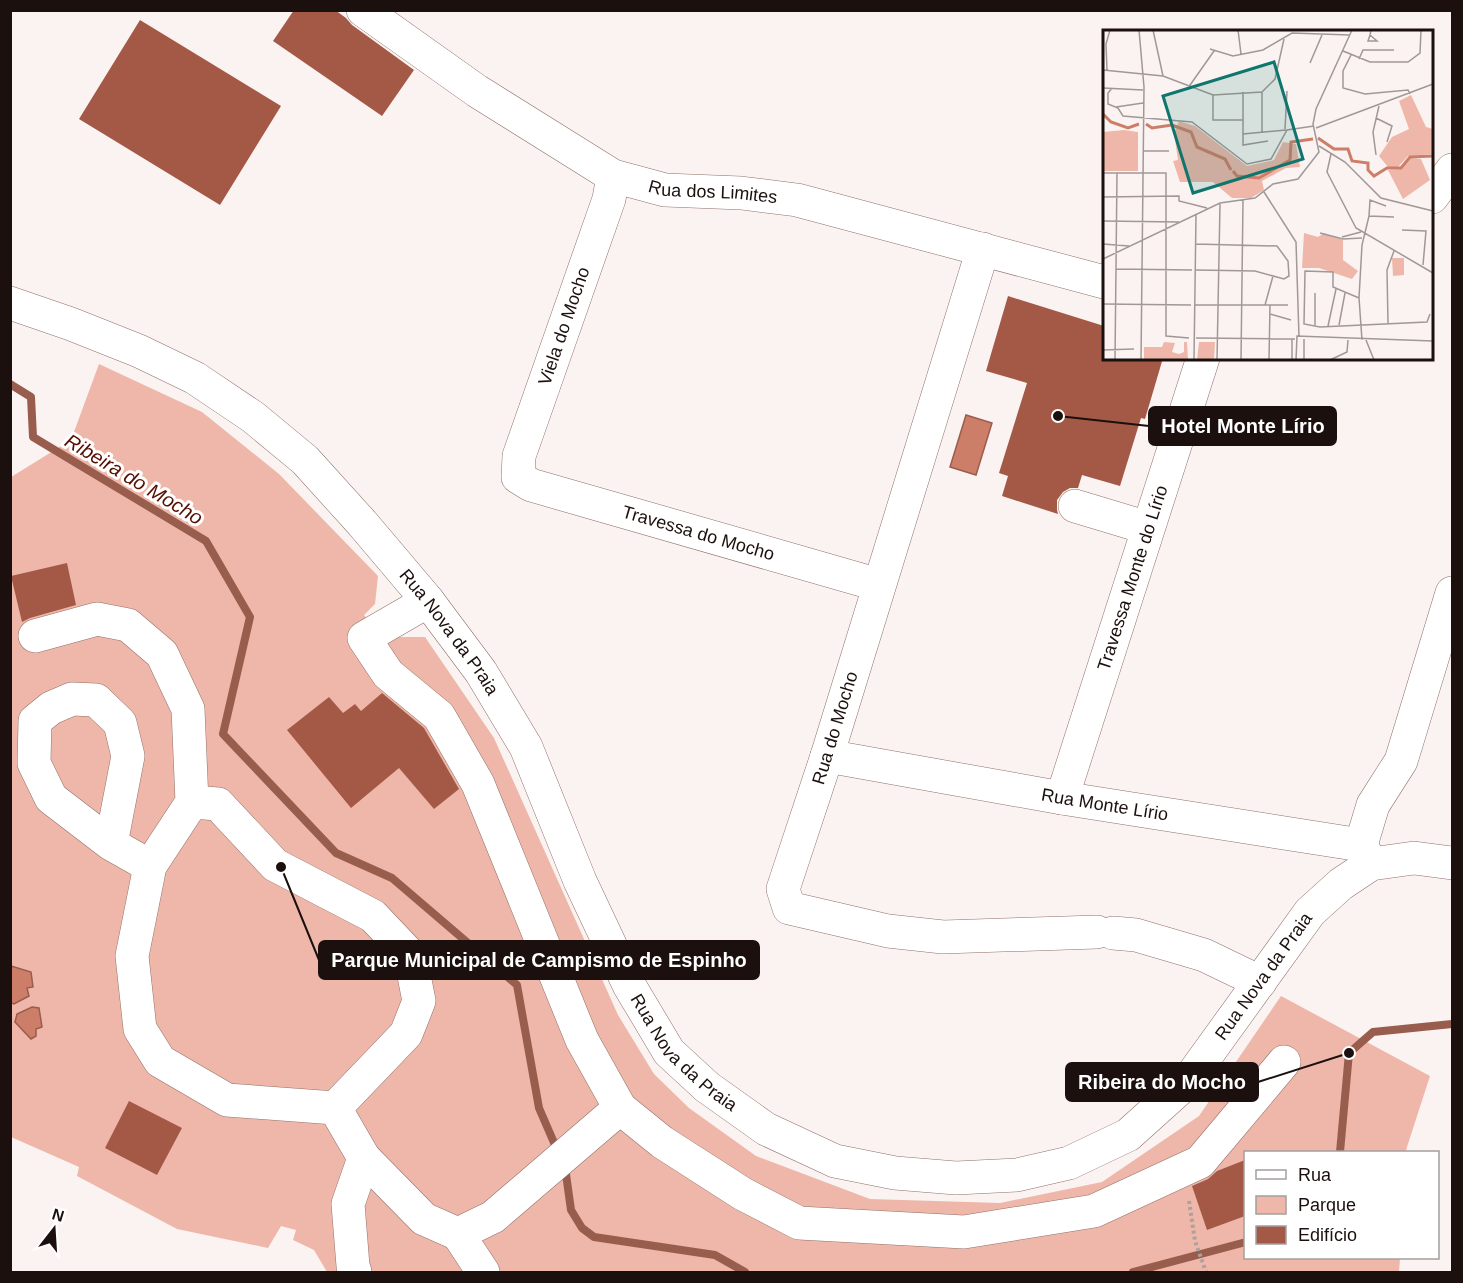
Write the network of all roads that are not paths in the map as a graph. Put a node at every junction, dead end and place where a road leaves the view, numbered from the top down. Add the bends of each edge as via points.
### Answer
1 (363, 10) edge
2 (1452, 170) edge
3 (613, 176) junction
4 (1433, 194) edge
5 (983, 249) junction
6 (1103, 282) edge
7 (10, 303) edge
8 (1202, 360) edge
9 (518, 477) joint
10 (1075, 506) dead end
11 (1148, 528) junction
12 (879, 585) junction
13 (1452, 593) edge
14 (428, 601) junction
15 (35, 636) dead end
16 (827, 756) junction
17 (1062, 798) junction
18 (192, 802) junction
19 (111, 844) dead end
20 (1366, 855) junction
21 (1452, 863) edge
22 (150, 866) junction
23 (1260, 982) junction
24 (1284, 1062) dead end
25 (335, 1108) junction
26 (620, 1108) junction
27 (364, 1158) junction
28 (458, 1234) junction
29 (355, 1272) edge
30 (483, 1272) edge

1 - 3 street, Rua dos Limites via 477,92
2 - 4 street
3 - 5 street, Rua dos Limites via 665,190 797,200
3 - 9 street, Viela do Mocho via 609,199 519,456
5 - 6 street, Rua dos Limites
5 - 12 street, Rua do Mocho
7 - 14 street, Rua Nova da Praia via 139,351 195,378 253,417 305,460
8 - 11 street, Travessa Monte do Lírio
9 - 12 street, Travessa do Mocho
10 - 11 street
11 - 17 street, Travessa Monte do Lírio
12 - 16 street, Rua do Mocho
13 - 20 street via 1401,761 1373,805
14 - 23 street, Rua Nova da Praia via 481,672 526,747 580,881 629,985 669,1052 707,1087 766,1129 835,1161 896,1173 956,1178 1017,1175 1070,1163 1128,1135 1188,1081
14 - 26 street via 364,638 388,674 439,716 478,784 582,1040
15 - 18 street via 97,619 128,625 162,654 188,709
16 - 17 street, Rua Monte Lírio
16 - 23 street, Rua do Mocho via 783,889 789,908 888,931 943,937 1105,932 1136,935 1204,955
17 - 20 street, Rua Monte Lírio
18 - 22 street
18 - 25 street via 218,804 275,865 373,916 410,955 419,1001 406,1034
19 - 22 street
20 - 21 street, Rua Nova da Praia
20 - 23 street, Rua Nova da Praia via 1310,912
22 - 25 street via 132,956 140,1029 160,1061 227,1100
24 - 26 street via 1200,1162 1094,1211 964,1232 799,1223 707,1171
25 - 27 street
26 - 28 street via 493,1217
27 - 28 street via 424,1219
27 - 29 street via 348,1204
28 - 30 street

